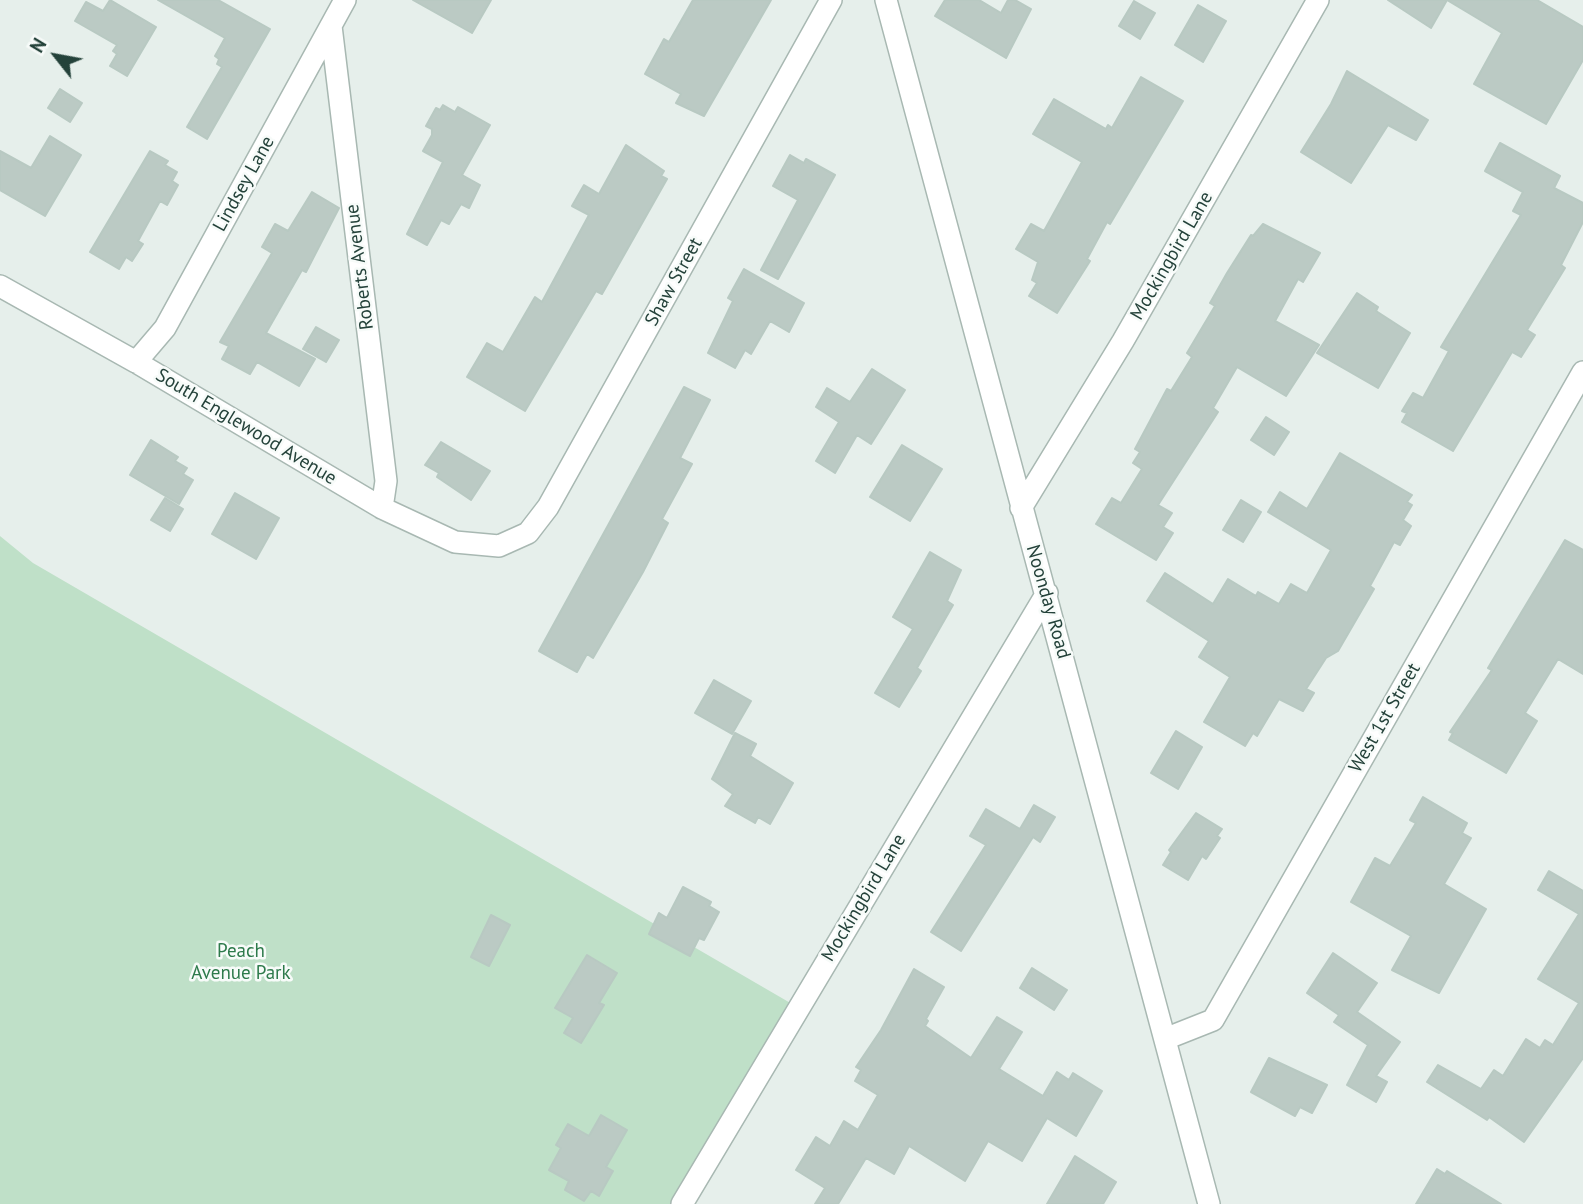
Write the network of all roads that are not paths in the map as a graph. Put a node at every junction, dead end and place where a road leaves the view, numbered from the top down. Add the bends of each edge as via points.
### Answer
1 (345, 0) edge
2 (831, 0) edge
3 (886, 0) edge
4 (1318, 0) edge
5 (331, 26) junction
6 (0, 286) edge
7 (136, 362) junction
8 (1583, 372) edge
9 (382, 508) junction
10 (1021, 508) junction
11 (499, 546) joint
12 (1046, 593) junction
13 (1165, 1039) junction
14 (682, 1204) edge
15 (1209, 1204) edge

1 - 5 street, Lindsey Lane
2 - 11 street, Shaw Street via 548,507 527,533
3 - 10 street, Noonday Road
4 - 10 street, Mockingbird Lane via 1123,341
5 - 7 street, Lindsey Lane via 165,328
5 - 9 street, Roberts Avenue via 386,481
6 - 7 street, South Englewood Avenue
7 - 9 street, South Englewood Avenue
8 - 13 street, West 1st Street via 1213,1020
9 - 11 street, South Englewood Avenue via 456,542
10 - 12 street, Noonday Road
12 - 13 street, Noonday Road
12 - 14 street, Mockingbird Lane
13 - 15 street, Noonday Road

